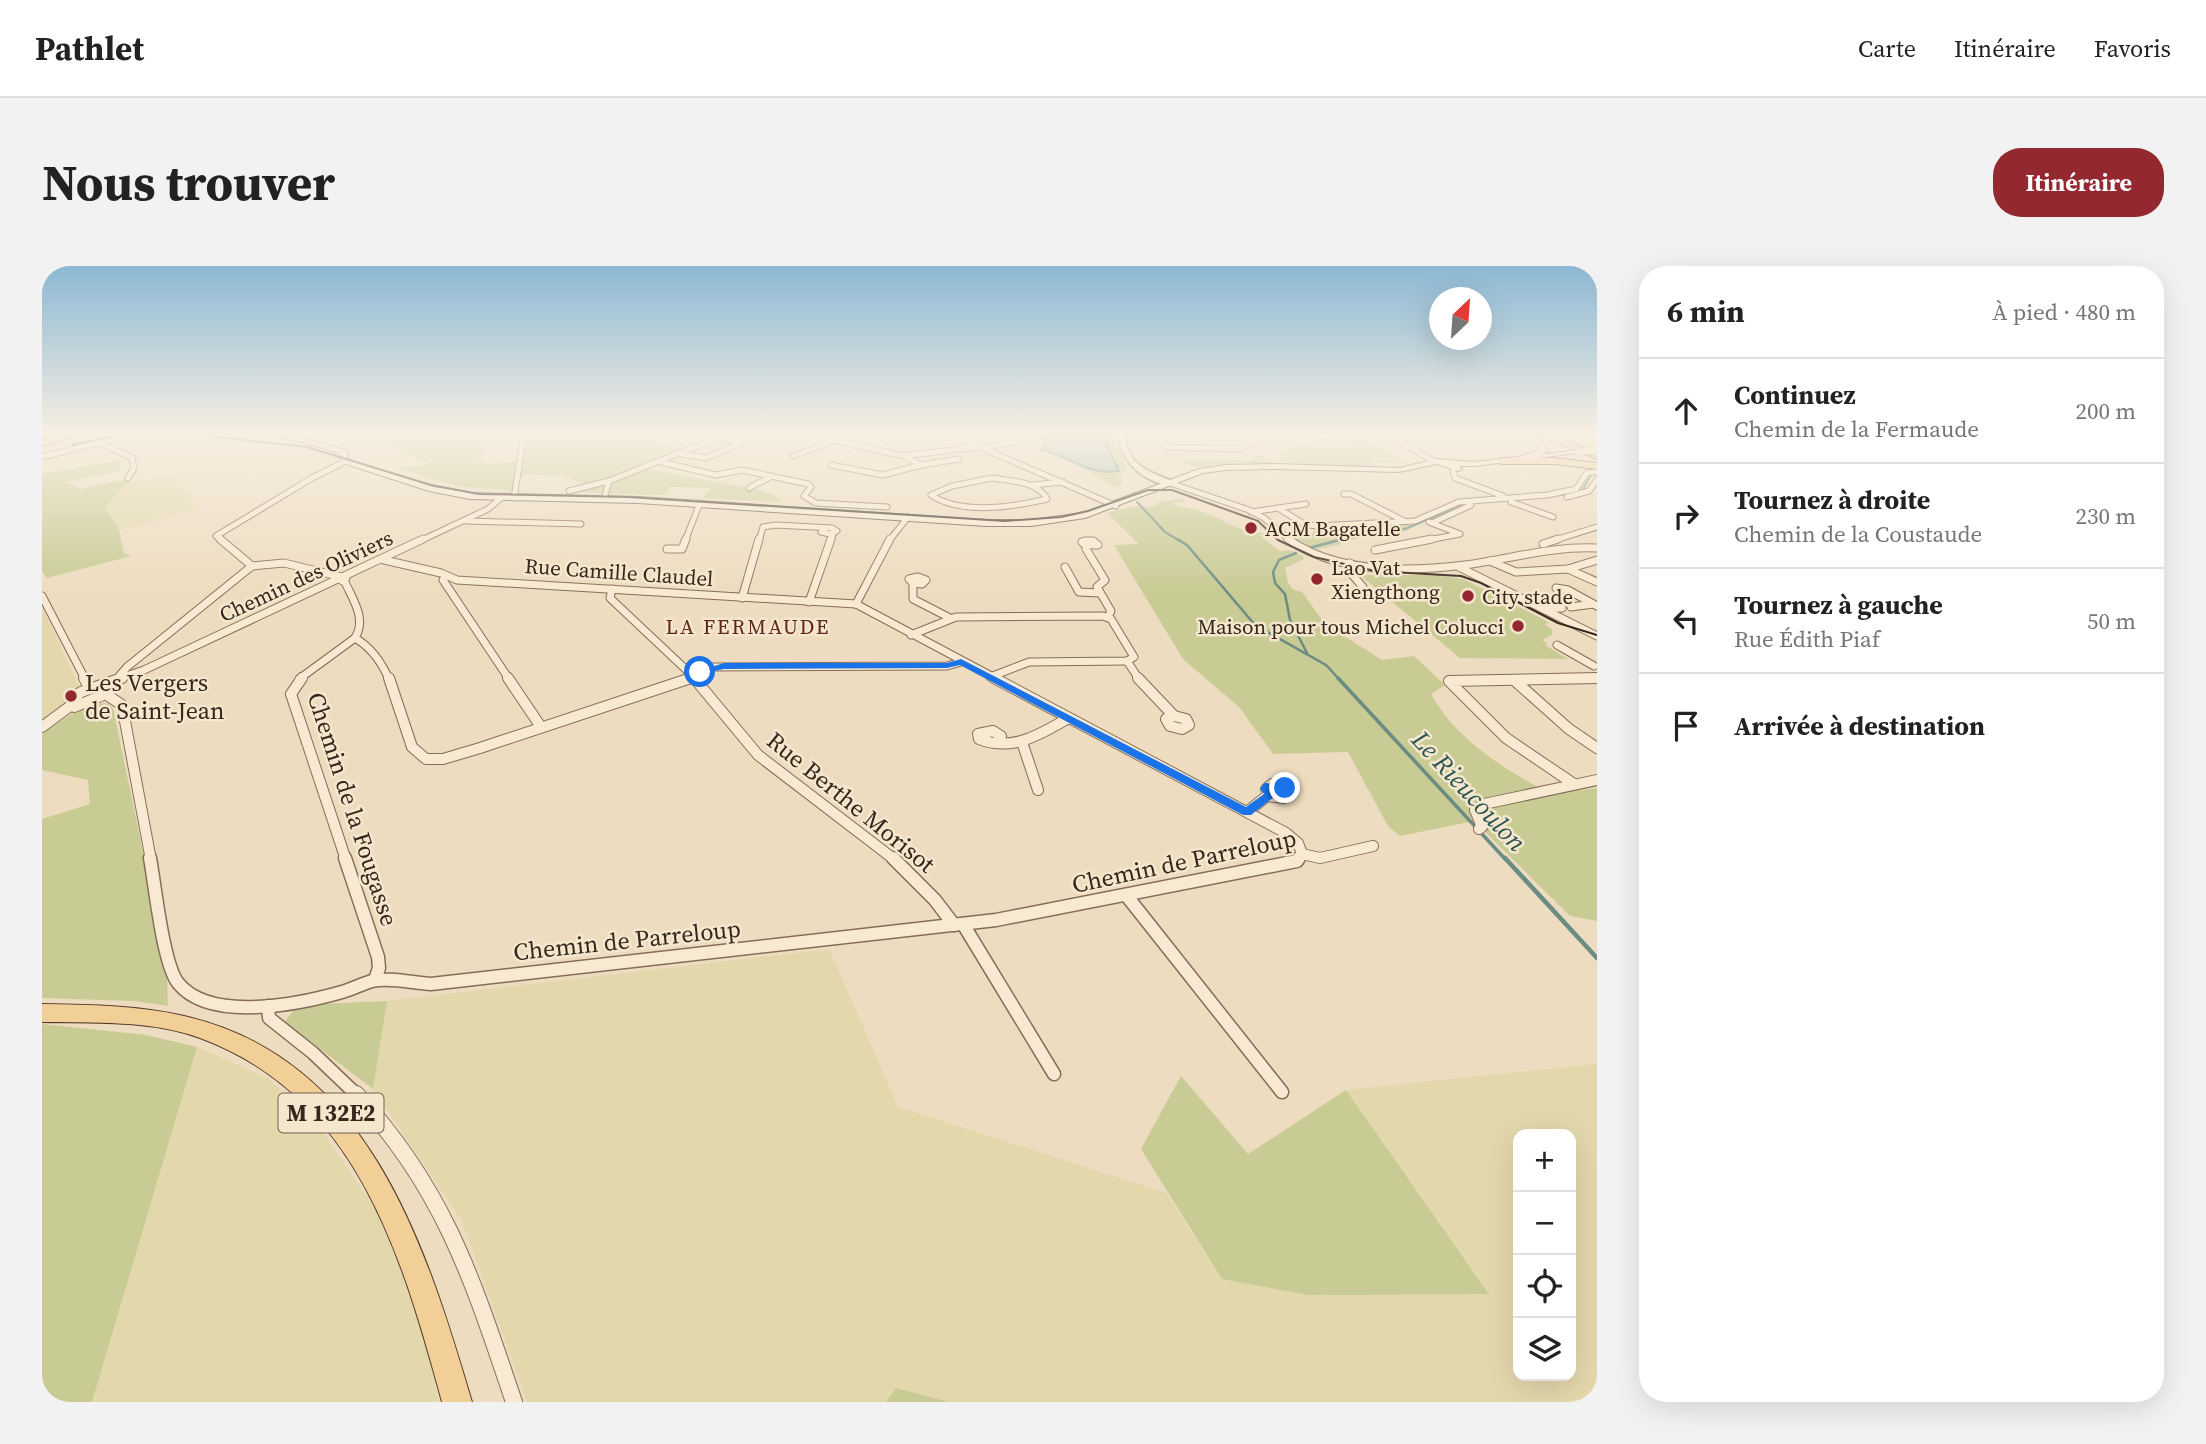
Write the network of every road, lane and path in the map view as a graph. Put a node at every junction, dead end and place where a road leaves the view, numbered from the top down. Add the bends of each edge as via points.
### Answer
1 (301, 487) edge
2 (426, 487) edge
3 (517, 487) edge
4 (585, 487) edge
5 (608, 487) edge
6 (809, 487) edge
7 (950, 487) edge
8 (1035, 487) edge
9 (1074, 487) edge
10 (1165, 487) edge
11 (1181, 487) edge
12 (1478, 487) edge
13 (1577, 487) edge
14 (1591, 487) edge
15 (569, 491) dead end
16 (1344, 494) dead end
17 (516, 496) junction
18 (501, 498) junction
19 (604, 499) junction
20 (1510, 500) junction
21 (700, 503) junction
22 (1306, 504) dead end
23 (1116, 506) junction
24 (887, 507) dead end
25 (1278, 508) junction
26 (1251, 512) junction
27 (908, 517) junction
28 (1553, 517) dead end
29 (463, 521) junction
30 (1404, 521) junction
31 (1426, 521) junction
32 (581, 524) dead end
33 (1597, 527) edge
34 (1087, 546) dead end
35 (1553, 548) junction
36 (1597, 548) edge
37 (667, 550) dead end
38 (1375, 550) dead end
39 (384, 560) junction
40 (1597, 560) edge
41 (1491, 561) junction
42 (1350, 563) junction
43 (252, 566) junction
44 (1457, 566) junction
45 (1065, 567) dead end
46 (1568, 569) junction
47 (446, 576) junction
48 (343, 579) junction
49 (1597, 582) edge
50 (913, 583) dead end
51 (1363, 587) dead end
52 (1556, 588) dead end
53 (612, 589) junction
54 (1100, 593) junction
55 (42, 596) edge
56 (742, 598) junction
57 (809, 602) junction
58 (856, 604) junction
59 (1595, 605) edge
60 (1571, 607) dead end
61 (1562, 608) dead end
62 (1540, 609) junction
63 (1108, 617) junction
64 (950, 618) junction
65 (911, 635) junction
66 (1597, 636) edge
67 (355, 638) junction
68 (1557, 645) dead end
69 (1127, 661) junction
70 (961, 662) junction
71 (1596, 669) edge
72 (693, 676) junction
73 (990, 677) junction
74 (122, 680) junction
75 (1514, 680) junction
76 (102, 692) junction
77 (86, 700) junction
78 (1174, 716) dead end
79 (1067, 719) junction
80 (42, 727) edge
81 (541, 727) junction
82 (1000, 740) dead end
83 (1022, 743) junction
84 (1597, 748) edge
85 (1597, 780) edge
86 (1574, 785) junction
87 (1038, 789) dead end
88 (1270, 795) dead end
89 (1247, 812) junction
90 (1480, 828) dead end
91 (1373, 846) dead end
92 (1302, 854) junction
93 (1126, 895) junction
94 (959, 924) junction
95 (375, 980) junction
96 (268, 1006) junction
97 (42, 1013) edge
98 (1054, 1074) dead end
99 (1282, 1093) dead end
100 (457, 1402) edge
101 (514, 1402) edge

1 - 43 street via 215,536
2 - 18 main road
3 - 17 street
4 - 15 street
5 - 19 street
6 - 24 street via 804,494 813,503
7 - 8 street via 931,495 964,505 1047,499
9 - 23 street
10 - 23 main road
11 - 26 street
12 - 20 street
13 - 20 street
14 - 20 street via 1586,493 1559,498
16 - 30 street
17 - 18 main road
17 - 19 main road
18 - 29 street, Chemin des Oliviers
19 - 21 main road
20 - 28 street
20 - 31 street via 1469,505
20 - 31 street via 1459,502
21 - 27 main road
21 - 37 street via 682,549
22 - 25 street
23 - 27 main road via 1031,523
25 - 26 street
25 - 30 street via 1316,526
26 - 42 street via 1302,547
27 - 58 street via 893,534
29 - 32 street
29 - 39 street, Chemin des Oliviers
30 - 31 street
31 - 38 street via 1460,535
33 - 35 street via 1539,545
34 - 54 street via 1105,580 1097,587
35 - 36 street
35 - 41 street
39 - 47 street, Rue Camille Claudel
39 - 48 street, Chemin des Oliviers
40 - 46 street
41 - 44 street
41 - 46 street via 1516,572
42 - 44 street via 1392,568
42 - 51 street via 1347,569
43 - 48 street via 284,563
43 - 74 street via 127,667
44 - 62 street
45 - 54 street via 1079,592
46 - 49 street
47 - 53 street, Rue Camille Claudel
47 - 81 street via 443,580
48 - 67 street via 362,622
48 - 74 street, Chemin des Oliviers
50 - 64 street via 913,599
52 - 59 street
53 - 56 street, Rue Camille Claudel
53 - 72 street, Rue Berthe Morisot via 610,598
54 - 63 street via 1111,611
55 - 76 street, Chemin de Parreloup
56 - 57 street, Rue Camille Claudel
56 - 57 street via 763,527 776,525 825,529 821,532 833,534
57 - 58 street, Rue Camille Claudel
58 - 65 street
59 - 60 street
61 - 62 street
62 - 66 street
63 - 64 street
63 - 69 street via 1134,657
64 - 65 street
65 - 70 street
67 - 81 street via 369,646 382,663 412,747 421,756 450,757
67 - 95 street, Chemin de la Fougasse via 296,681 291,695 378,957
68 - 71 street
69 - 73 street via 1029,662
69 - 78 street
70 - 72 street via 947,666 724,666
70 - 73 street
71 - 75 street
72 - 81 street
72 - 94 street, Rue Berthe Morisot via 751,748 894,859
73 - 79 street
74 - 76 street, Chemin des Oliviers
75 - 84 street
75 - 86 street via 1449,681 1506,738
76 - 77 street
76 - 77 street, Chemin des Oliviers via 76,696
76 - 96 street, Chemin de Parreloup via 122,705 170,964 179,984 205,1003 231,1008
77 - 80 street, Chemin des Oliviers
79 - 83 street
79 - 89 street
82 - 83 street
83 - 87 street
85 - 86 street
86 - 90 street via 1485,804 1475,810
88 - 89 street
89 - 92 street via 1298,843
91 - 92 street, Chemin de Parreloup via 1320,858
92 - 93 street, Chemin de Parreloup via 1297,861
93 - 94 street, Chemin de Parreloup
93 - 99 street
94 - 95 street, Chemin de Parreloup via 431,984
94 - 98 street, Rue Berthe Morisot
95 - 96 street, Chemin de Parreloup via 313,999
96 - 101 street via 269,1018 320,1057 374,1113 423,1180 456,1244
97 - 100 main road, M 132E2 via 163,1021 204,1031 246,1048 292,1076 335,1117 379,1185 415,1267

